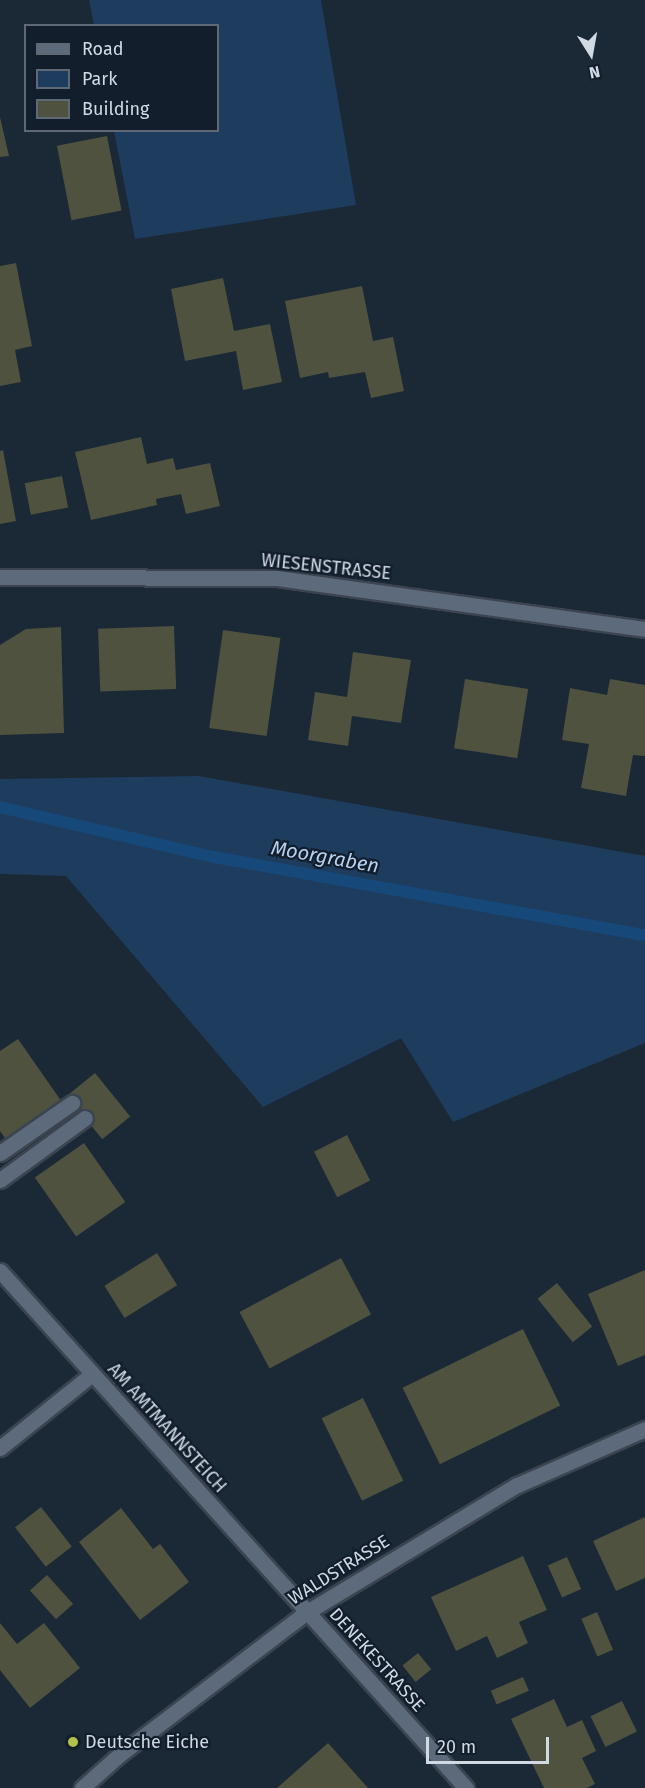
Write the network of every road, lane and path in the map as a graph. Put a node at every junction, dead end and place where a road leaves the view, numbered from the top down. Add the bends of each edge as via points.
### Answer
1 (0, 577) edge
2 (645, 628) edge
3 (72, 1103) dead end
4 (85, 1118) dead end
5 (0, 1153) edge
6 (0, 1180) edge
7 (0, 1270) edge
8 (92, 1374) junction
9 (645, 1429) edge
10 (0, 1448) edge
11 (307, 1612) junction
12 (82, 1788) edge
13 (466, 1788) edge

1 - 2 street, WIESENSTRASSE via 277,578
3 - 5 street
4 - 6 street
7 - 8 street, AM AMTMANNSTEICH
8 - 10 street
8 - 11 street, AM AMTMANNSTEICH
9 - 11 street, WALDSTRASSE via 518,1485
11 - 12 street, WALDSTRASSE via 119,1755
11 - 13 street, DENEKESTRASSE

